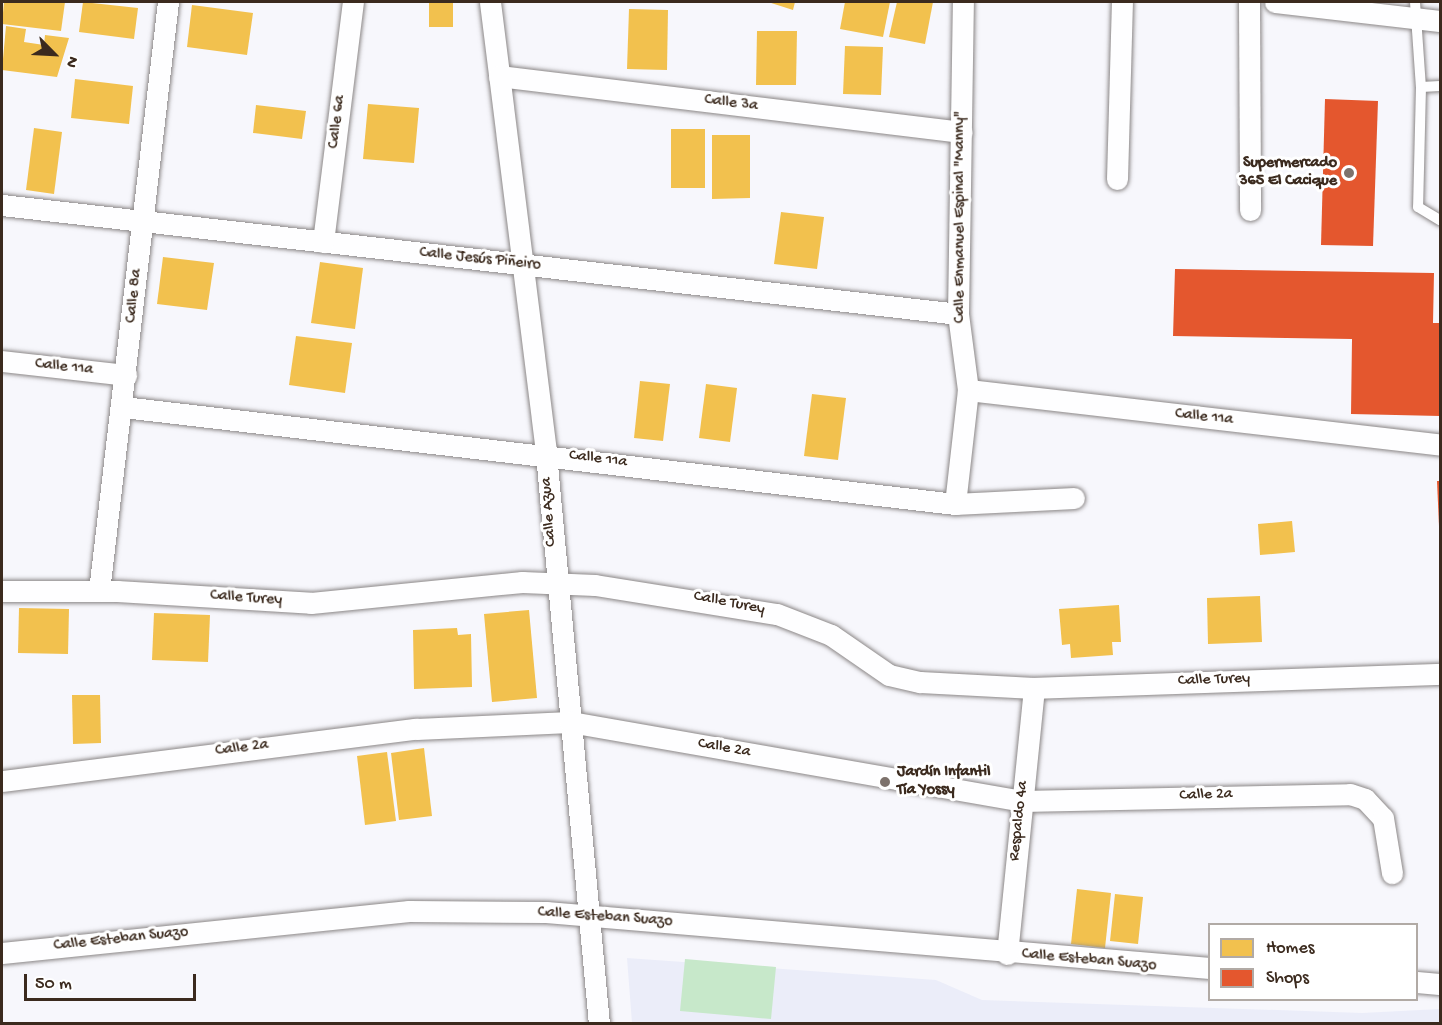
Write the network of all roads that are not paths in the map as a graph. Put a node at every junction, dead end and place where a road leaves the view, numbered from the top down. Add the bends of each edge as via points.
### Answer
1 (168, 2) edge
2 (353, 2) edge
3 (490, 2) edge
4 (963, 2) edge
5 (1122, 2) edge
6 (1249, 2) edge
7 (1275, 2) edge
8 (1417, 10) edge
9 (1440, 21) edge
10 (499, 76) junction
11 (1440, 86) edge
12 (1421, 87) junction
13 (962, 132) junction
14 (1117, 179) dead end
15 (2, 205) edge
16 (1250, 210) dead end
17 (1440, 220) edge
18 (144, 222) junction
19 (323, 242) junction
20 (523, 265) junction
21 (958, 314) junction
22 (2, 361) edge
23 (126, 375) junction
24 (968, 390) junction
25 (123, 408) junction
26 (1440, 445) edge
27 (546, 454) junction
28 (1074, 498) dead end
29 (955, 504) junction
30 (556, 585) junction
31 (2, 591) edge
32 (99, 591) junction
33 (1440, 674) edge
34 (1034, 688) junction
35 (570, 722) junction
36 (2, 781) edge
37 (1022, 801) junction
38 (1392, 873) dead end
39 (591, 915) junction
40 (2, 953) edge
41 (1007, 954) junction
42 (1208, 968) edge
43 (1418, 982) edge
44 (1440, 984) edge
45 (599, 1023) edge

1 - 18 street, Calle 8a
2 - 19 street, Calle 6a
3 - 10 street, Calle Azua
4 - 13 street, Calle Enmanuel Espinal "Manny"
5 - 14 street
6 - 16 street
7 - 8 street
8 - 9 street
8 - 12 lane
10 - 13 street, Calle 3a
10 - 20 street, Calle Azua
11 - 12 lane
12 - 17 lane via 1418,207
13 - 21 street, Calle Enmanuel Espinal "Manny"
15 - 18 street, Calle Jesús Piñeiro
18 - 19 street, Calle Jesús Piñeiro
18 - 23 street, Calle 8a
19 - 20 street, Calle Jesús Piñeiro
20 - 21 street, Calle Jesús Piñeiro
20 - 27 street, Calle Azua
21 - 24 street, Calle Enmanuel Espinal "Manny"
22 - 23 street, Calle 11a
23 - 25 street, Calle 8a
24 - 26 street, Calle 11a
24 - 29 street, Calle Enmanuel Espinal "Manny"
25 - 27 street, Calle 11a
25 - 32 street, Calle 8a
27 - 29 street, Calle 11a
27 - 30 street, Calle Azua
28 - 29 street, Calle 11a
30 - 32 street, Calle Turey via 522,582 311,603
30 - 34 street, Calle Turey via 629,588 777,614 831,635 889,675 920,682
30 - 35 street, Calle Azua
31 - 32 street, Calle Turey
33 - 34 street, Calle Turey
34 - 37 street, Respaldo 4a
35 - 36 street, Calle 2a via 416,729
35 - 37 street, Calle 2a
35 - 39 street, Calle Azua
37 - 38 street, Calle 2a via 1350,794 1365,799 1383,818
37 - 41 street, Respaldo 4a
39 - 40 street, Calle Esteban Suazo via 409,911
39 - 41 street, Calle Esteban Suazo
39 - 45 street, Calle Azua
41 - 42 street, Calle Esteban Suazo
43 - 44 street

